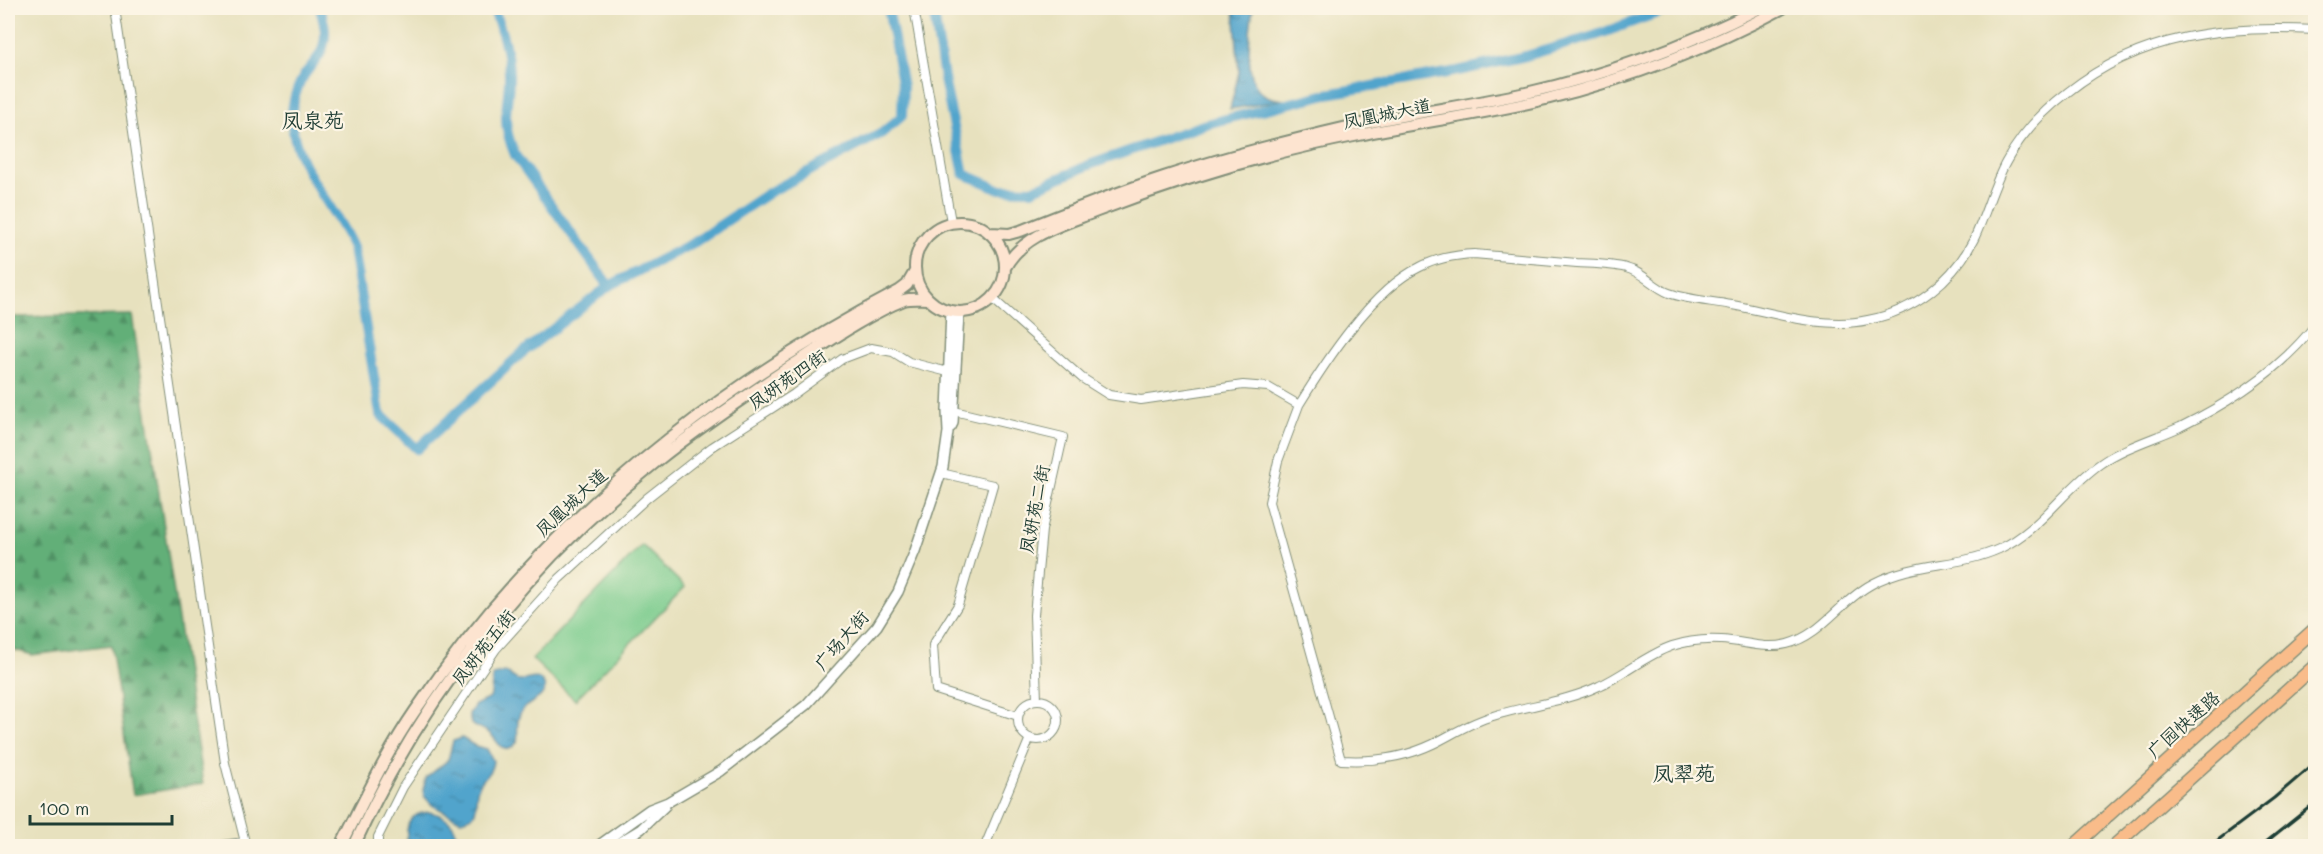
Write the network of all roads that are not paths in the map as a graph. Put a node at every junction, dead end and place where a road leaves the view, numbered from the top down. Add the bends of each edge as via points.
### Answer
1 (115, 8) edge
2 (914, 8) edge
3 (1760, 8) edge
4 (1783, 8) edge
5 (2316, 30) edge
6 (951, 222) junction
7 (991, 233) junction
8 (1006, 266) junction
9 (914, 273) junction
10 (927, 299) junction
11 (993, 299) junction
12 (955, 312) junction
13 (2316, 324) edge
14 (952, 373) junction
15 (1299, 405) junction
16 (954, 411) junction
17 (948, 432) junction
18 (941, 473) junction
19 (652, 495) joint
20 (2316, 628) edge
21 (2316, 665) edge
22 (1037, 700) junction
23 (1018, 716) junction
24 (1030, 738) junction
25 (668, 802) junction
26 (245, 844) edge
27 (215, 846) edge
28 (341, 846) edge
29 (354, 846) edge
30 (378, 846) edge
31 (598, 846) edge
32 (613, 846) edge
33 (985, 846) edge
34 (2074, 846) edge
35 (2114, 846) edge

1 - 26 street via 225,764
2 - 6 street
3 - 7 main road, 凤凰城大道 via 1689,40 1571,81 1248,151 1165,176 1020,231
4 - 8 main road, 凤凰城大道 via 1700,47 1578,90 1356,135 1173,184 1033,238 1020,246
5 - 15 street via 2256,29 2197,34 2134,52 2085,79 2049,107 2026,132 2007,161 1963,258 1931,292 1890,315 1830,323 1668,293 1627,268 1474,254 1451,256 1419,267 1392,286 1346,336
6 - 7 main road via 976,224
6 - 9 main road via 927,235 917,249
7 - 8 main road via 1002,248
8 - 11 main road via 1003,284
9 - 10 main road
9 - 28 main road, 凤凰城大道 via 899,291 801,347 682,428 535,558 471,632 413,713
10 - 12 main road via 941,309
10 - 29 main road, 凤凰城大道 via 905,300 866,320 734,403 656,461 577,531 523,586 471,650 407,745
11 - 12 main road via 977,309
11 - 15 street via 1082,378 1109,394 1141,400 1243,385 1268,387
12 - 14 street, 广场大街
13 - 15 street via 2284,359 2256,381 2189,422 2103,462 2083,476 2036,526 1999,549 1891,575 1850,598 1803,639 1764,647 1720,640 1672,646 1598,687 1489,717 1416,751 1379,760 1341,760 1269,502 1278,461
14 - 16 street, 广场大街
14 - 17 street, 广场大街
14 - 19 street, 凤妍苑四街 via 871,348 842,359 712,447
16 - 17 street, 广场大街
16 - 22 street, 凤妍苑二街 via 1064,436 1042,530 1034,615
17 - 18 street, 广场大街
18 - 23 street via 993,485 958,605 933,645 936,690
18 - 25 street, 广场大街 via 907,571 877,626 806,705 722,771
19 - 30 street, 凤妍苑五街 via 559,579 496,649 403,787 378,837
20 - 34 highway, 广园快速路
21 - 35 highway
22 - 23 street via 1025,705
22 - 24 street via 1054,707 1057,726 1043,739
23 - 24 street via 1020,729
24 - 33 street
25 - 31 street, 广场大街
25 - 32 street, 广场大街 via 641,829
26 - 27 street

